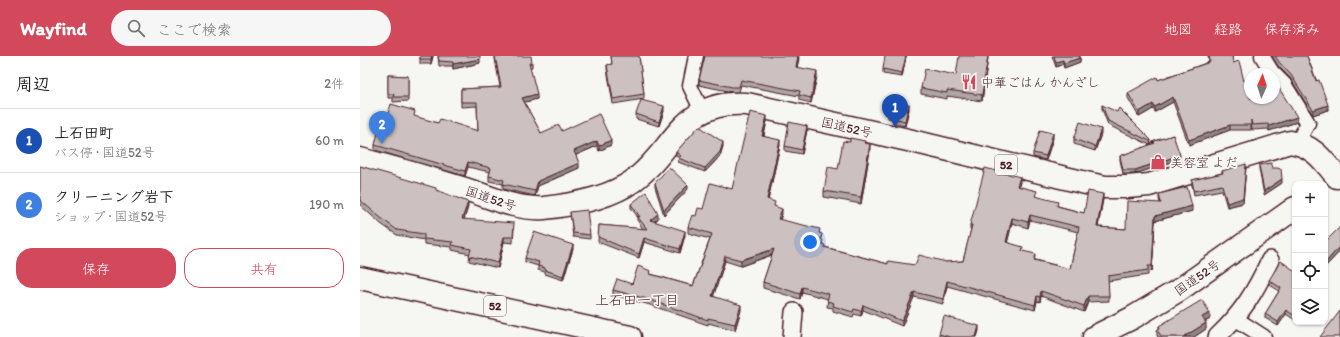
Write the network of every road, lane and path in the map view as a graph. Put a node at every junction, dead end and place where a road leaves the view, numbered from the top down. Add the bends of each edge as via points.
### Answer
1 (696, 56) edge
2 (1262, 56) edge
3 (702, 111) junction
4 (1297, 143) junction
5 (360, 159) edge
6 (1334, 180) edge
7 (1292, 210) edge
8 (1270, 260) dead end
9 (360, 278) edge
10 (794, 312) dead end
11 (1236, 319) junction
12 (630, 337) edge
13 (792, 337) edge
14 (1094, 337) edge
15 (1218, 337) edge
16 (1264, 337) edge

1 - 3 street via 690,86
2 - 4 street via 1272,72 1284,84 1308,123
3 - 4 highway, 国道52号 / 52 via 731,103 747,104 1105,187 1149,185 1279,144
3 - 5 highway, 国道52号 / 52 via 691,119 646,170 632,182 601,196 543,208 514,206
4 - 6 highway, 国道52号 / 52 via 1304,144 1320,155
7 - 14 highway, 国道52号 via 1179,290
8 - 11 street via 1256,290
9 - 12 highway, 52
10 - 13 street
11 - 15 street
11 - 16 street

